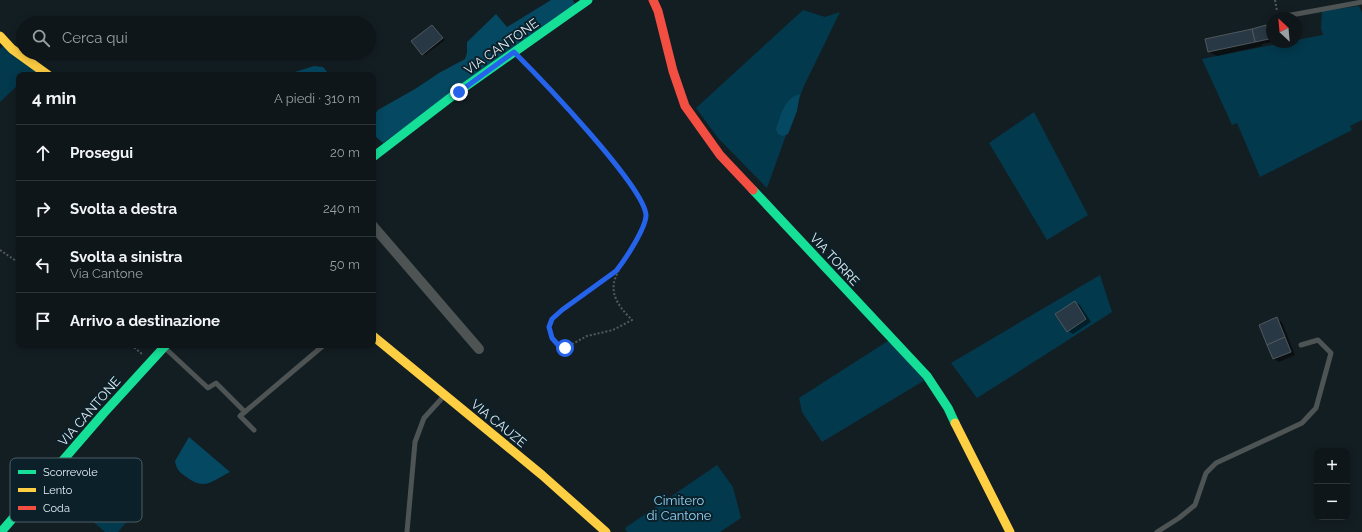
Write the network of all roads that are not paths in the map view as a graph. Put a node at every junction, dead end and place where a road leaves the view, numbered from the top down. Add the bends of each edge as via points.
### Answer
1 (588, 0) edge
2 (653, 0) edge
3 (1362, 2) edge
4 (1302, 13) edge
5 (0, 36) edge
6 (16, 52) edge
7 (27, 60) edge
8 (44, 72) edge
9 (376, 155) edge
10 (376, 229) edge
11 (376, 338) edge
12 (1301, 345) dead end
13 (163, 348) edge
14 (167, 348) edge
15 (320, 348) edge
16 (479, 349) dead end
17 (445, 396) junction
18 (245, 412) junction
19 (254, 430) dead end
20 (65, 458) edge
21 (10, 522) edge
22 (1, 532) edge
23 (407, 532) edge
24 (606, 532) edge
25 (1010, 532) edge
26 (1157, 532) edge

1 - 9 main road, VIA CANTONE
2 - 25 main road, VIA TORRE via 685,106 720,155 927,376 948,408
3 - 4 lane
5 - 6 main road
7 - 8 main road
10 - 16 street
11 - 17 main road, VIA CAUZE
12 - 26 lane via 1318,340 1331,353 1316,408 1302,423 1216,463 1206,473 1195,504 1180,518
13 - 20 main road, VIA CANTONE
14 - 18 lane via 208,388 216,383
15 - 18 lane
17 - 23 lane via 424,418 415,442
17 - 24 main road, VIA CAUZE via 542,475
18 - 19 lane via 240,416
21 - 22 main road, VIA CANTONE

